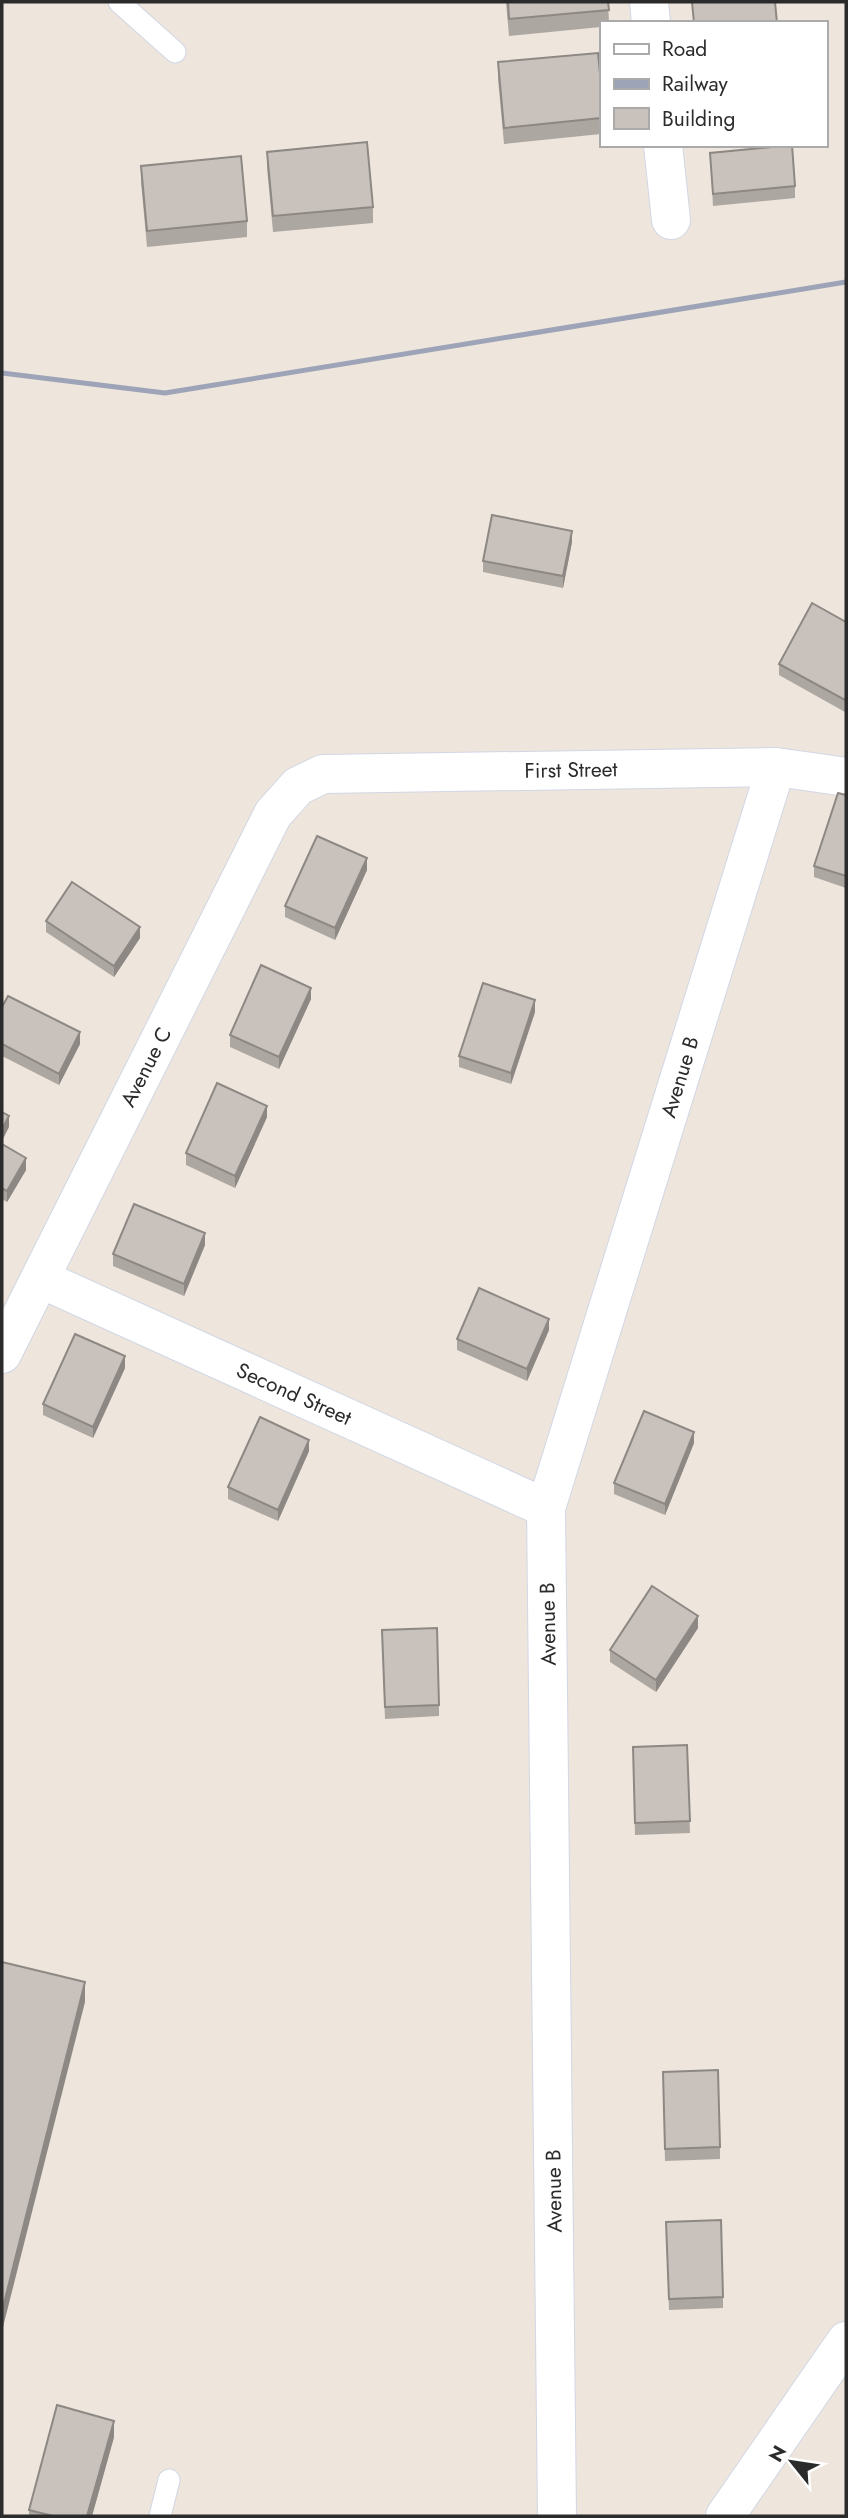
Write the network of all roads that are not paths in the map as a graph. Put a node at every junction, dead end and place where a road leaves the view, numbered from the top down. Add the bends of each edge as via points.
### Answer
1 (119, 2) edge
2 (649, 2) edge
3 (651, 21) edge
4 (175, 52) dead end
5 (663, 147) edge
6 (671, 220) dead end
7 (776, 767) junction
8 (846, 777) edge
9 (298, 786) joint
10 (41, 1279) junction
11 (2, 1354) edge
12 (546, 1508) junction
13 (846, 2341) edge
14 (169, 2480) dead end
15 (160, 2516) edge
16 (557, 2516) edge
17 (725, 2516) edge

1 - 4 lane
2 - 3 street
5 - 6 street
7 - 8 street, First Street
7 - 9 street, First Street via 323,774
7 - 12 street, Avenue B
9 - 10 street, Avenue C via 273,814
10 - 11 street, Avenue C
10 - 12 street, Second Street
12 - 16 street, Avenue B
13 - 17 street
14 - 15 lane

